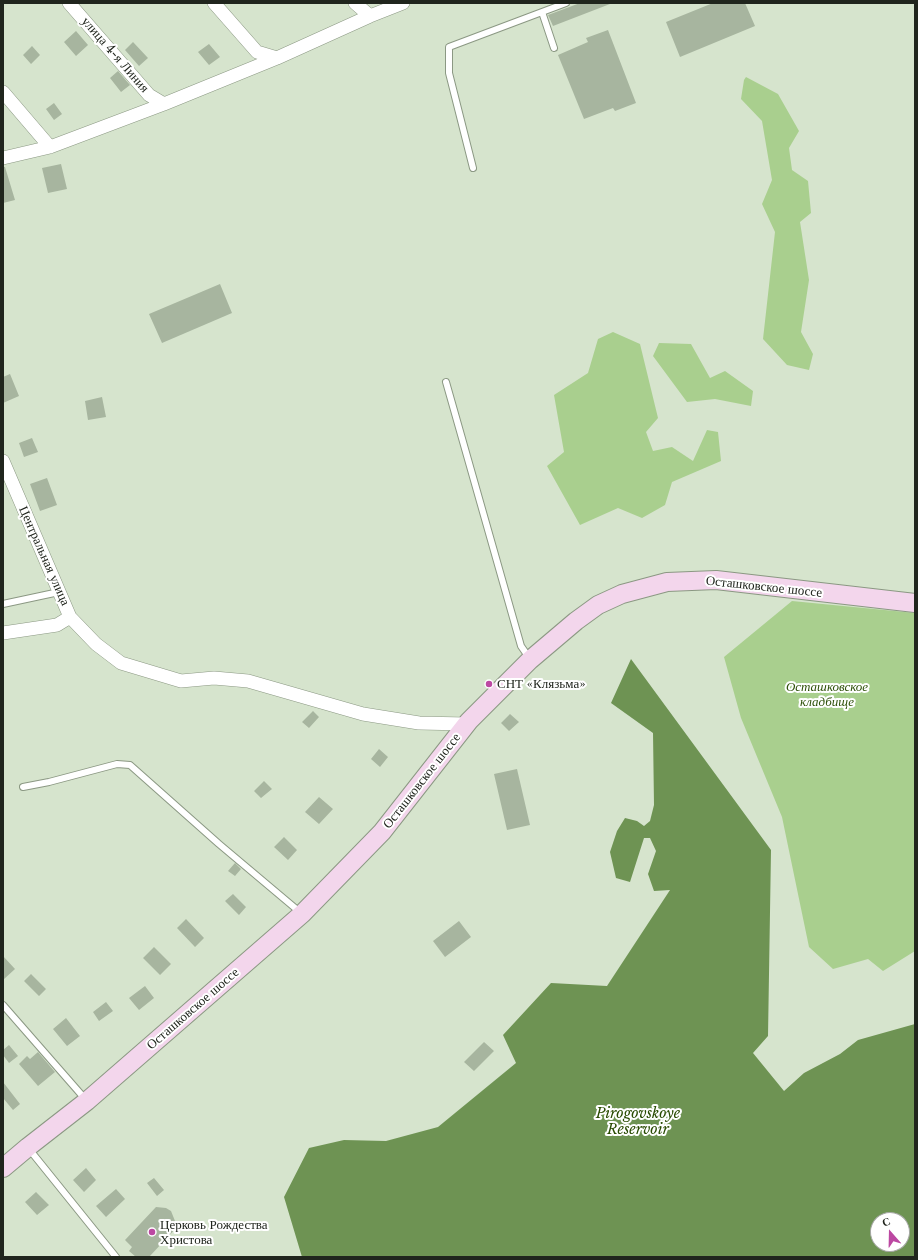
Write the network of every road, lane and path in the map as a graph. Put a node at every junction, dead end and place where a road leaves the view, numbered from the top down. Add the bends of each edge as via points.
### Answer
1 (69, 3) edge
2 (214, 3) edge
3 (355, 3) edge
4 (403, 3) edge
5 (566, 3) edge
6 (542, 12) junction
7 (370, 16) junction
8 (554, 48) dead end
9 (277, 58) junction
10 (3, 92) edge
11 (164, 104) junction
12 (50, 147) junction
13 (3, 158) edge
14 (473, 168) dead end
15 (446, 382) dead end
16 (3, 461) edge
17 (6, 476) edge
18 (59, 592) junction
19 (915, 603) edge
20 (3, 604) edge
21 (70, 617) junction
22 (3, 633) edge
23 (530, 660) junction
24 (466, 724) junction
25 (22, 787) dead end
26 (302, 914) junction
27 (3, 1005) edge
28 (87, 1102) junction
29 (28, 1147) junction
30 (3, 1168) edge
31 (116, 1257) edge

1 - 11 street, улица 4-я Линия via 149,95
2 - 9 street via 257,52
3 - 7 street
4 - 7 street
5 - 6 lane
6 - 8 lane
6 - 14 lane via 449,46 449,73
7 - 9 street
9 - 11 street
10 - 12 street
11 - 12 street
12 - 13 street
15 - 23 lane via 521,646
16 - 17 street, Центральная улица
17 - 18 street, Центральная улица
18 - 20 lane
18 - 21 street, Центральная улица
19 - 23 street, Осташковское шоссе via 716,580 667,582 622,594 598,605
21 - 22 street via 57,625
21 - 24 street, Центральная улица via 96,644 121,663 181,681 214,678 248,681 363,714 419,723
23 - 24 street, Осташковское шоссе
24 - 26 street, Осташковское шоссе via 382,832
25 - 26 lane via 117,764 130,765
26 - 28 street, Осташковское шоссе
27 - 28 lane
28 - 29 street, Осташковское шоссе
29 - 30 street, Осташковское шоссе
29 - 31 lane

